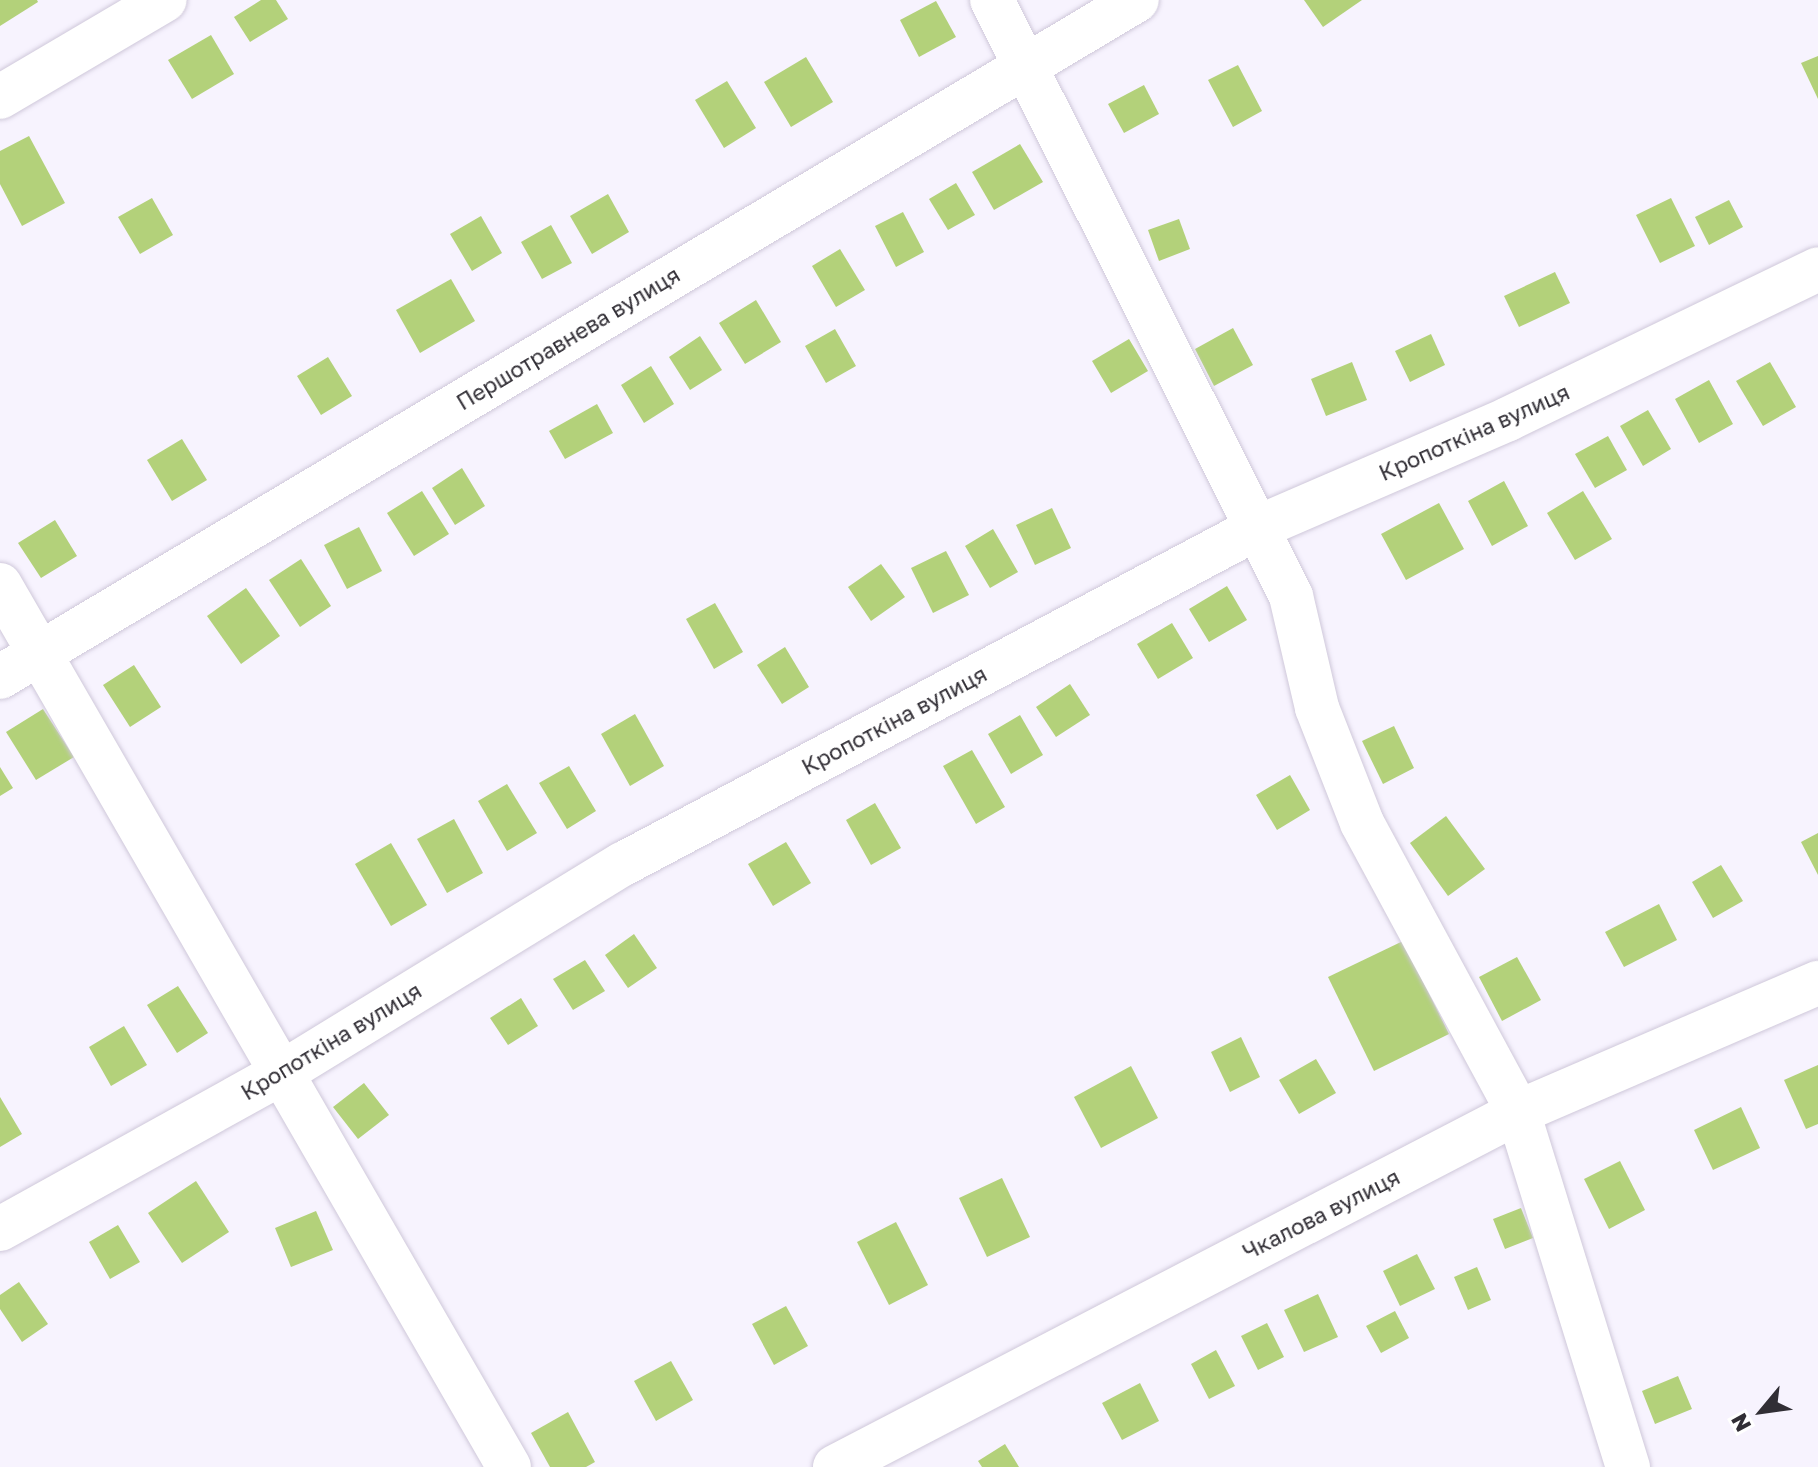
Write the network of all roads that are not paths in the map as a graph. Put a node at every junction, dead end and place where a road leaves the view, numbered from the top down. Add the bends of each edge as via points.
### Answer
1 (165, 0) edge
2 (992, 0) edge
3 (1137, 0) edge
4 (1024, 65) junction
5 (0, 97) edge
6 (1818, 269) edge
7 (1259, 527) junction
8 (0, 585) edge
9 (38, 654) junction
10 (0, 677) edge
11 (1818, 983) edge
12 (283, 1072) junction
13 (1518, 1112) junction
14 (0, 1229) edge
15 (509, 1467) edge
16 (835, 1467) edge
17 (1628, 1467) edge

1 - 5 street
2 - 4 street
3 - 4 street, Першотравнева вулиця
4 - 7 street
4 - 9 street, Першотравнева вулиця
6 - 7 street, Кропоткіна вулиця via 1508,419
7 - 12 street, Кропоткіна вулиця via 623,864
7 - 13 street via 1291,596 1317,708 1362,823
8 - 9 street
9 - 10 street, Першотравнева вулиця
9 - 12 street
11 - 13 street, Чкалова вулиця
12 - 14 street, Кропоткіна вулиця
12 - 15 street
13 - 16 street, Чкалова вулиця
13 - 17 street

